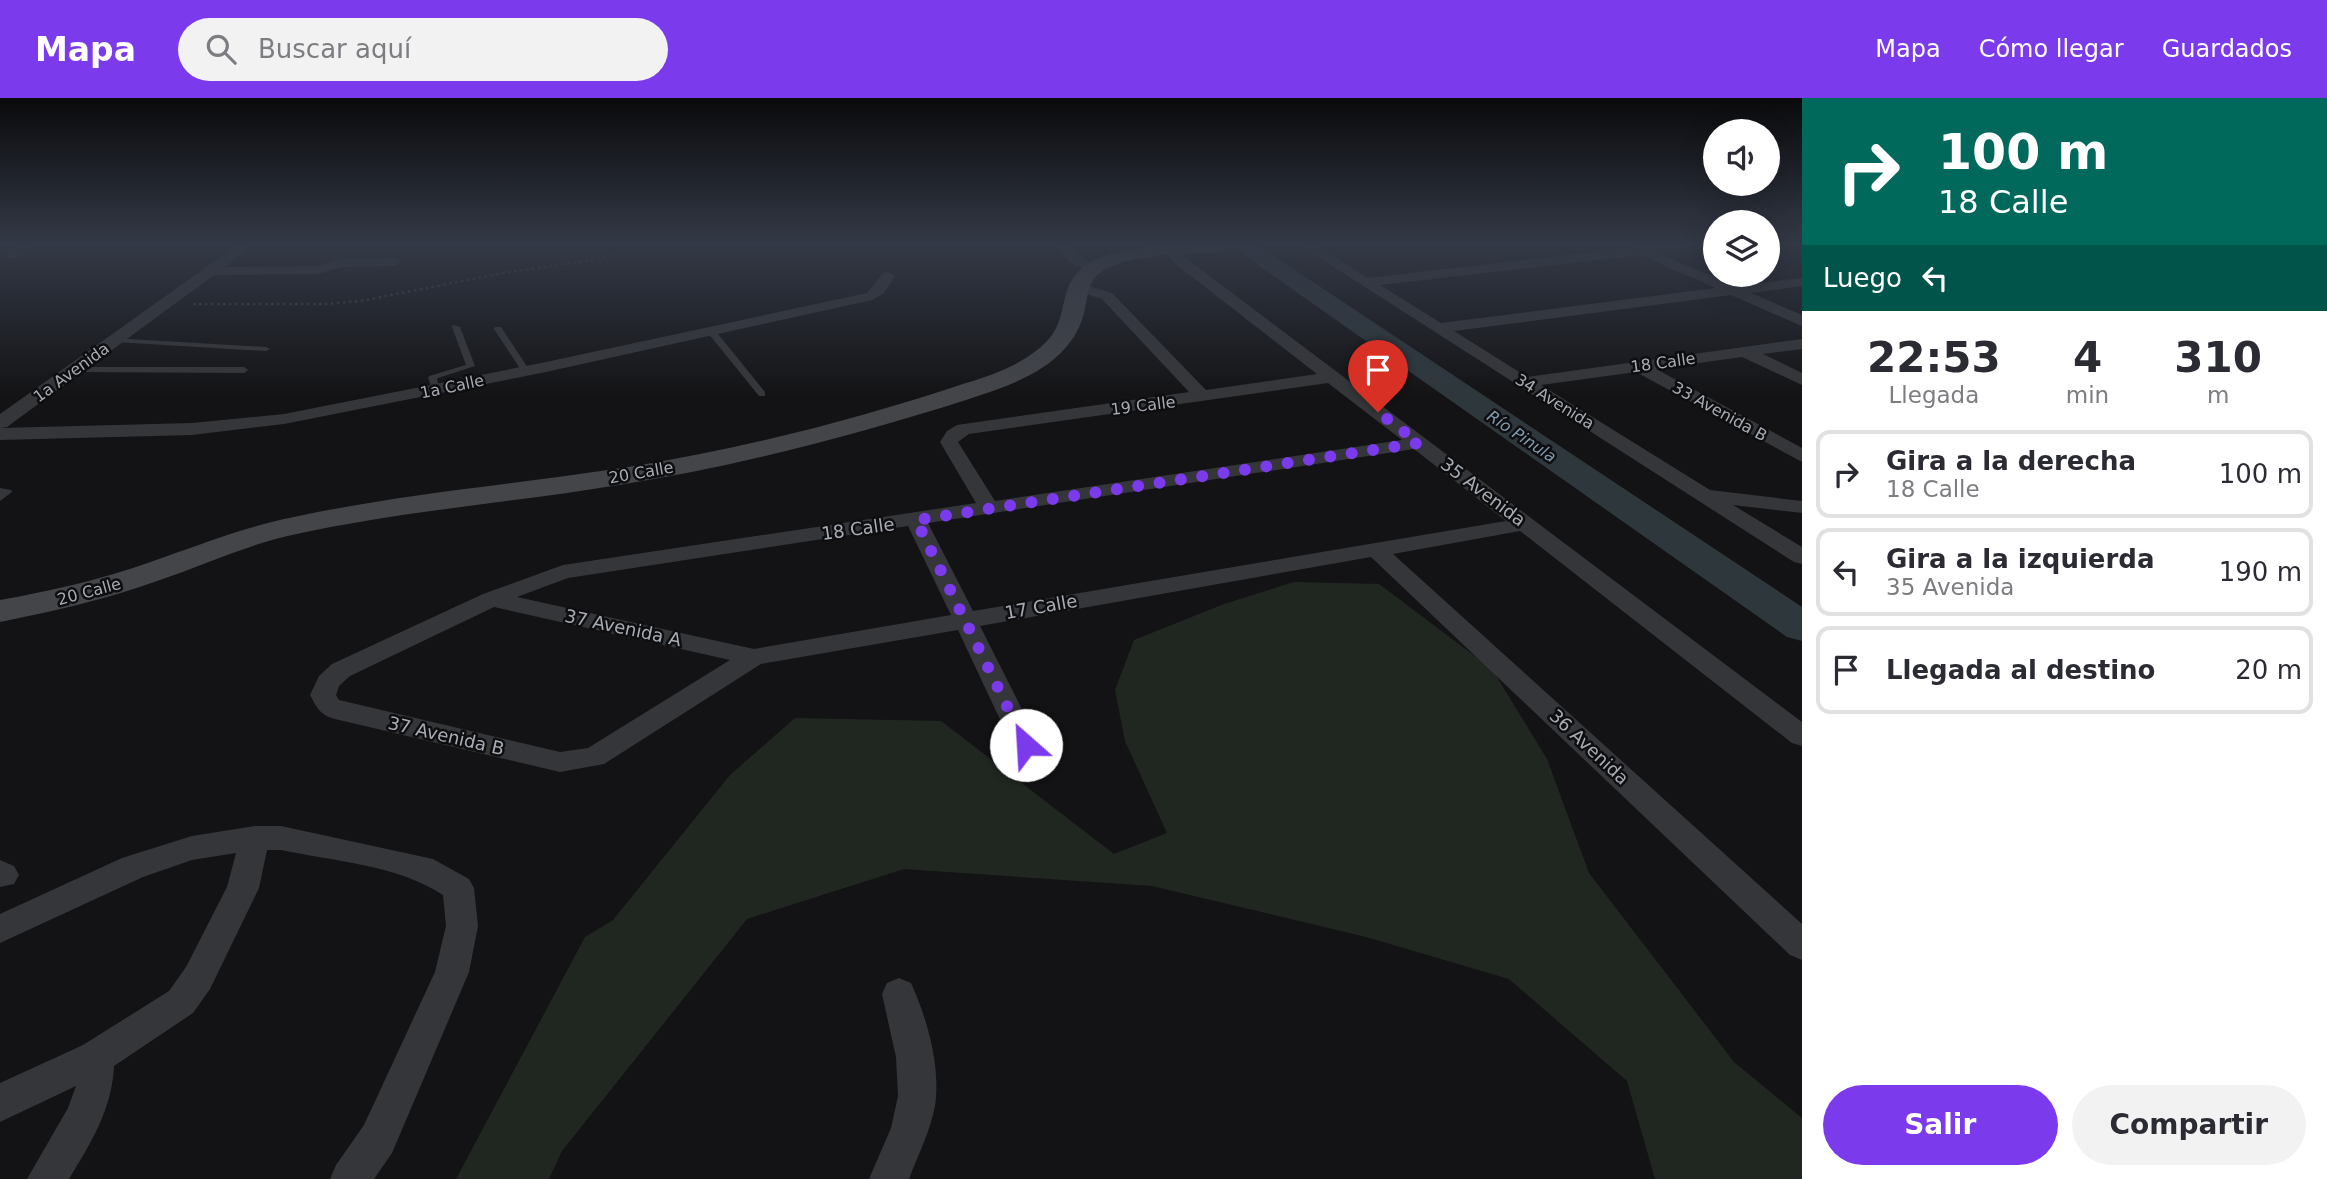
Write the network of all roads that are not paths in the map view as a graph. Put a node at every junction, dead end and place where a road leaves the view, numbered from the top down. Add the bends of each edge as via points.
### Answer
1 (175, 296) edge
2 (870, 296) edge
3 (1080, 296) edge
4 (1107, 296) edge
5 (1229, 296) edge
6 (1391, 296) edge
7 (1690, 296) edge
8 (1746, 296) edge
9 (1802, 321) edge
10 (456, 327) dead end
11 (1440, 328) junction
12 (498, 329) dead end
13 (711, 331) junction
14 (115, 340) junction
15 (1802, 344) edge
16 (266, 349) dead end
17 (1743, 351) junction
18 (1638, 366) junction
19 (76, 369) junction
20 (244, 370) dead end
21 (526, 371) junction
22 (1332, 377) junction
23 (1802, 380) edge
24 (1525, 382) junction
25 (436, 389) junction
26 (762, 394) dead end
27 (1203, 397) junction
28 (0, 423) edge
29 (0, 434) edge
30 (1419, 443) junction
31 (1802, 456) edge
32 (0, 491) edge
33 (1703, 494) junction
34 (0, 498) edge
35 (1802, 507) edge
36 (990, 509) junction
37 (916, 520) junction
38 (1525, 524) junction
39 (1376, 550) junction
40 (1802, 557) edge
41 (491, 599) junction
42 (0, 611) edge
43 (965, 620) junction
44 (754, 657) junction
45 (324, 689) joint
46 (1802, 736) edge
47 (1026, 745) dead end
48 (583, 760) joint
49 (255, 838) junction
50 (0, 929) edge
51 (1802, 945) edge
52 (899, 994) dead end
53 (96, 1057) junction
54 (0, 1103) edge
55 (47, 1179) edge
56 (350, 1179) edge
57 (889, 1179) edge

1 - 14 street, 1a Avenida
2 - 13 street, 1a Calle
3 - 42 main road, 20 Calle via 1071,323 1050,351 1015,374 961,394 766,447 664,469 287,527 128,580
4 - 27 street
5 - 22 street, 35 Avenida
6 - 11 street, 34 Avenida
7 - 11 street
8 - 9 street
10 - 25 lane via 471,366 435,376
11 - 24 street, 34 Avenida
12 - 21 lane
13 - 21 street, 1a Calle
13 - 26 lane
14 - 16 lane
14 - 19 street, 1a Avenida
15 - 17 street, 18 Calle
17 - 18 street, 18 Calle
17 - 23 street
18 - 24 street, 18 Calle
18 - 31 street, 33 Avenida B
19 - 20 lane
19 - 28 street, 1a Avenida
21 - 25 street, 1a Calle
22 - 27 street, 19 Calle
22 - 30 street, 35 Avenida
24 - 33 street, 34 Avenida
25 - 29 street, 1a Calle via 285,419 192,429
27 - 36 street, 19 Calle via 971,428 954,435 949,442
30 - 36 street, 18 Calle
30 - 38 street, 35 Avenida
32 - 34 lane via 7,492
33 - 35 street
33 - 40 street, 34 Avenida
36 - 37 street, 18 Calle
37 - 41 street, 18 Calle via 563,572
37 - 43 street
38 - 39 street, 17 Calle
38 - 46 street, 35 Avenida
39 - 43 street, 17 Calle
39 - 51 street, 36 Avenida
41 - 44 street, 37 Avenida A
41 - 45 street, 18 Calle via 341,670
43 - 44 street, 17 Calle
43 - 47 street
44 - 48 street, 17 Calle
45 - 48 street, 37 Avenida B via 325,701 335,710 560,762
49 - 50 street via 192,848 133,867
49 - 53 street via 243,888 191,990 169,1013
49 - 56 street via 281,838 375,857 433,872 458,888 462,926 452,972 378,1139
52 - 57 street via 914,1049 917,1097
53 - 54 street
53 - 55 street via 94,1090 82,1121

